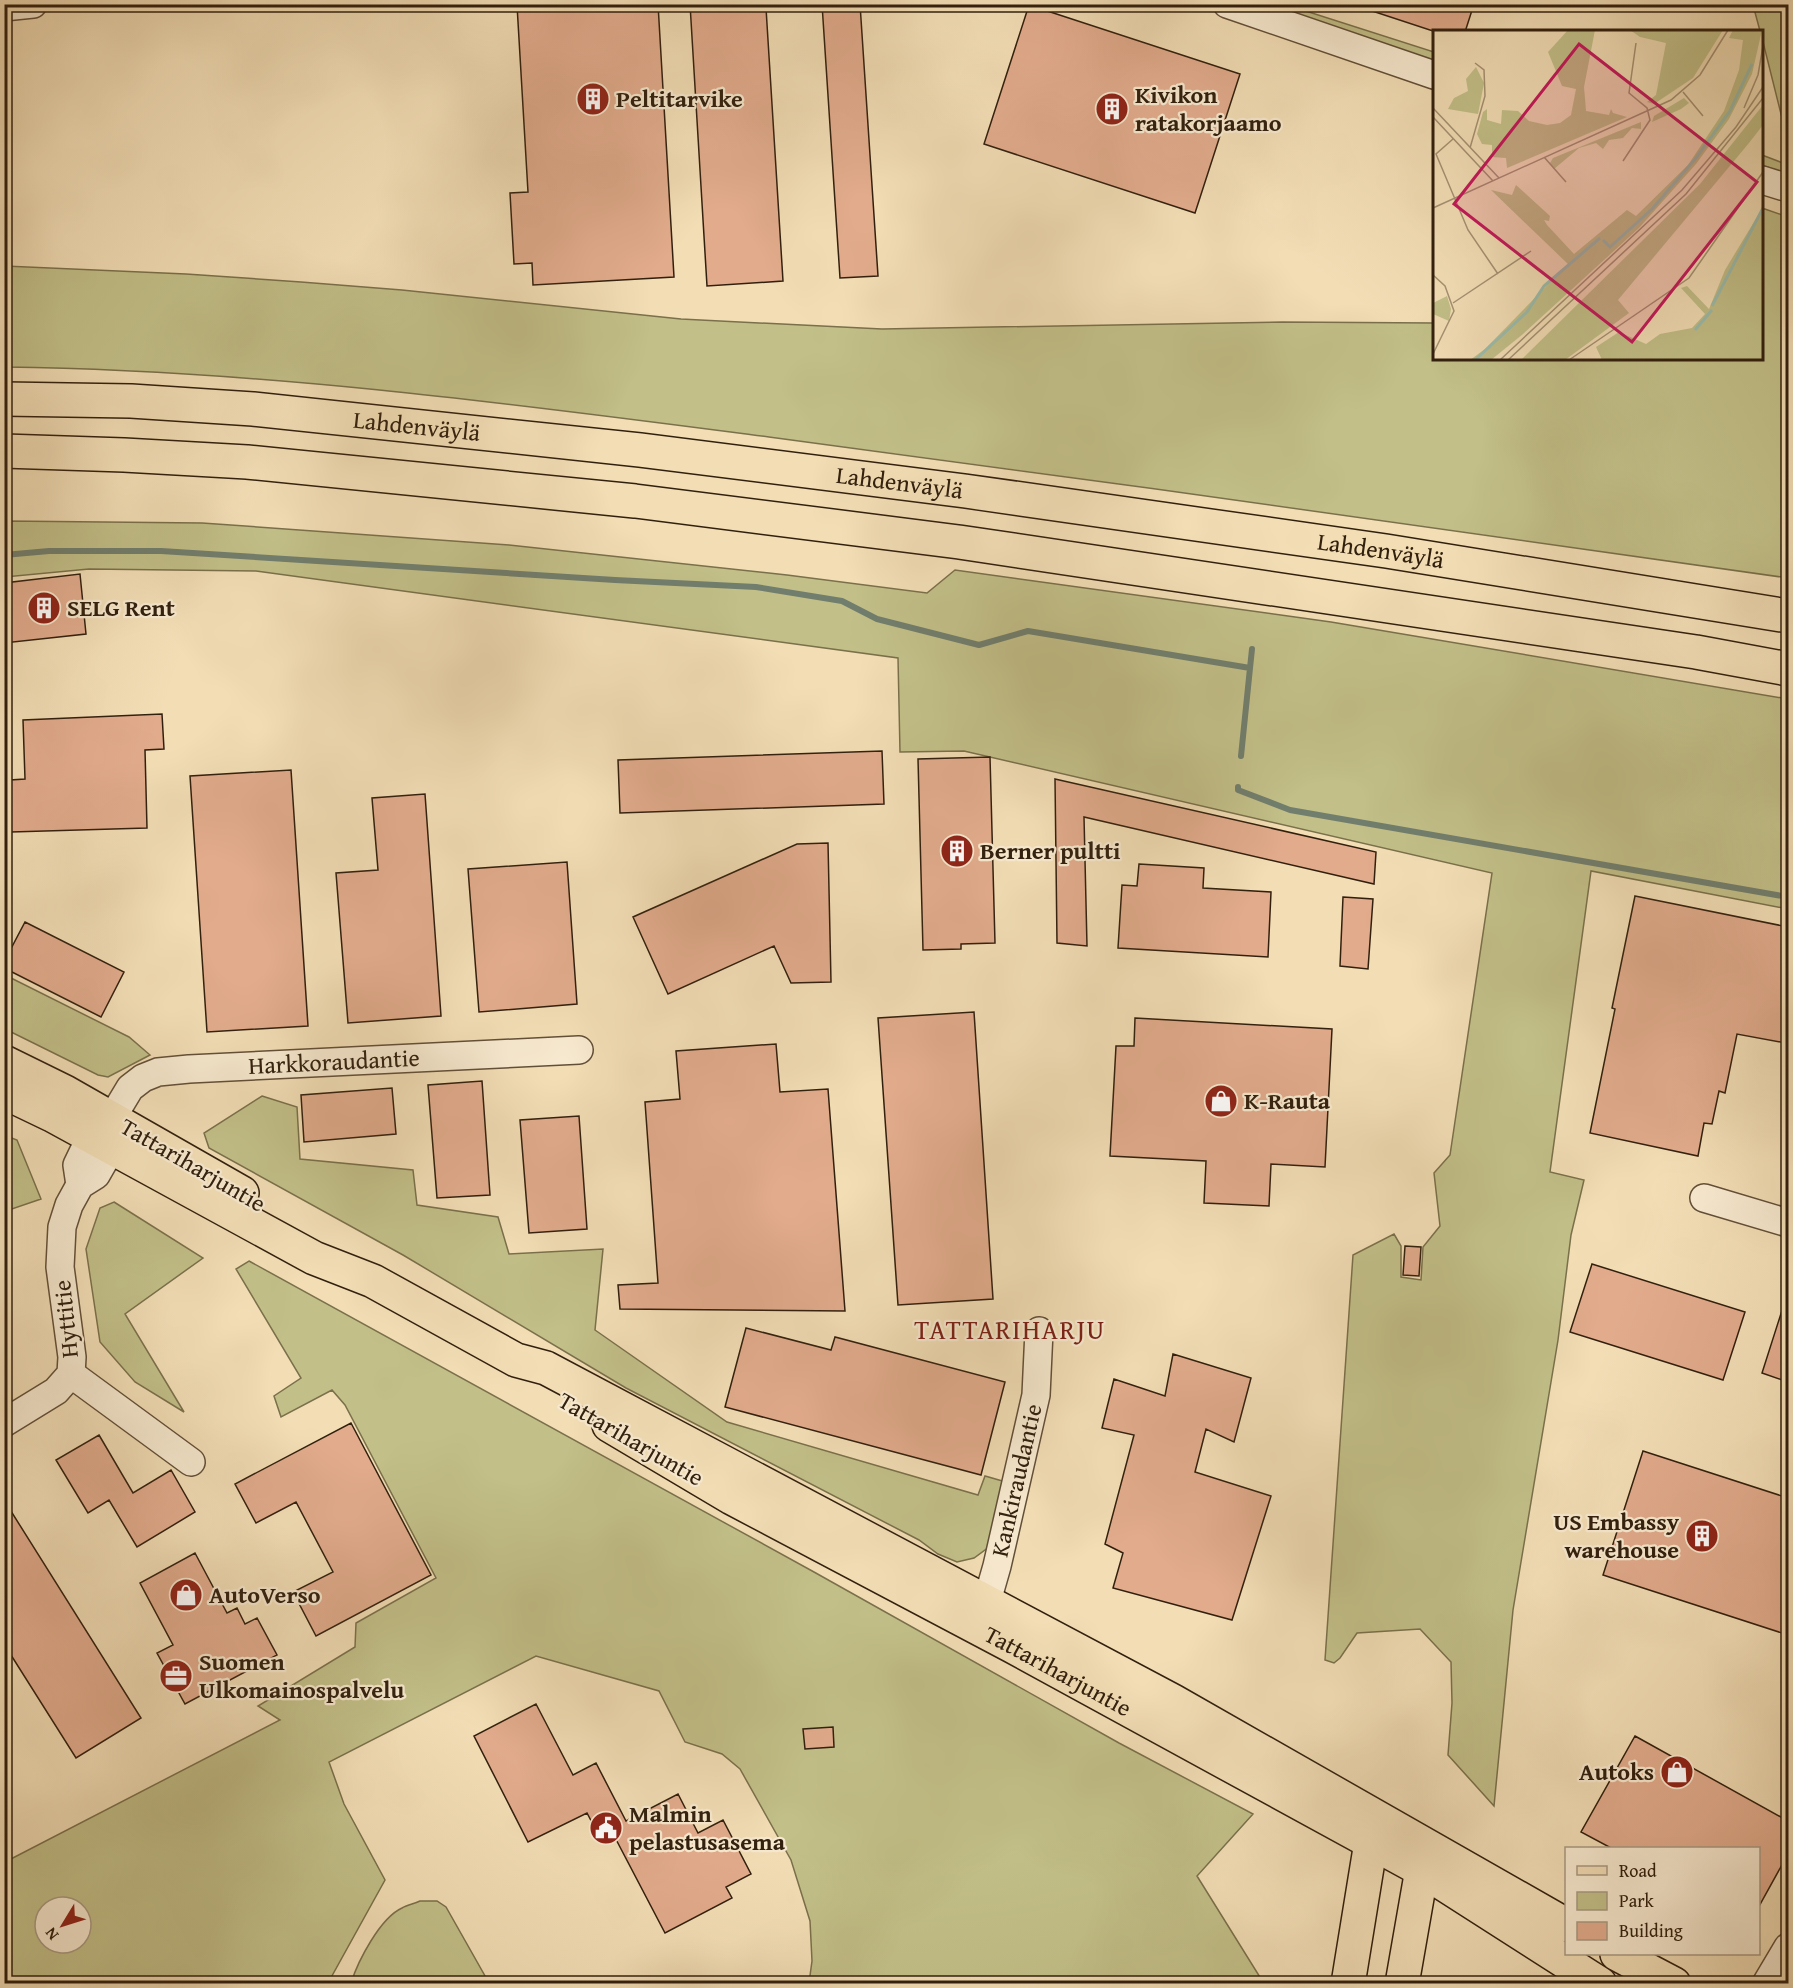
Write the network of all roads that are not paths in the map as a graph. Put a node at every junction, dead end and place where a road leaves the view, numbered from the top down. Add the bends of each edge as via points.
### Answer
1 (33, 4) edge
2 (1227, 4) edge
3 (4, 7) edge
4 (1433, 75) edge
5 (1763, 181) edge
6 (1788, 188) edge
7 (4, 399) edge
8 (4, 451) edge
9 (1788, 616) edge
10 (1788, 669) edge
11 (579, 1050) dead end
12 (4, 1062) edge
13 (4, 1092) edge
14 (105, 1134) junction
15 (1704, 1198) dead end
16 (1788, 1223) edge
17 (1039, 1331) dead end
18 (71, 1374) junction
19 (4, 1423) edge
20 (191, 1462) dead end
21 (983, 1616) junction
22 (1373, 1830) junction
23 (1424, 1857) junction
24 (1565, 1925) edge
25 (1788, 1947) edge
26 (1621, 1955) edge
27 (1348, 1983) edge
28 (1402, 1983) edge
29 (1600, 1983) edge
30 (1674, 1983) edge
31 (1766, 1983) edge

1 - 3 street
2 - 4 street
5 - 6 street
7 - 9 main road, Lahdenväylä via 131,401 253,409 616,447 965,491 1386,551
8 - 10 main road via 236,461 635,501 959,542
11 - 14 street, Harkkoraudantie via 158,1072 130,1088
12 - 14 main road, Tattariharjuntie via 65,1092
13 - 14 main road, Tattariharjuntie
14 - 18 street, Hyttitie via 77,1165 80,1185 62,1227 60,1267
14 - 21 main road, Tattariharjuntie via 326,1242 373,1281 516,1360 546,1368
15 - 16 street
17 - 21 street, Kankiraudantie via 1036,1395
18 - 19 street, Hyttitie via 56,1391
18 - 20 street
21 - 22 main road, Tattariharjuntie via 1173,1701
22 - 23 main road, Tattariharjuntie
22 - 27 main road
23 - 24 main road, Tattariharjuntie
23 - 28 main road
23 - 29 main road, Tattariharjuntie
25 - 31 street
26 - 30 main road

